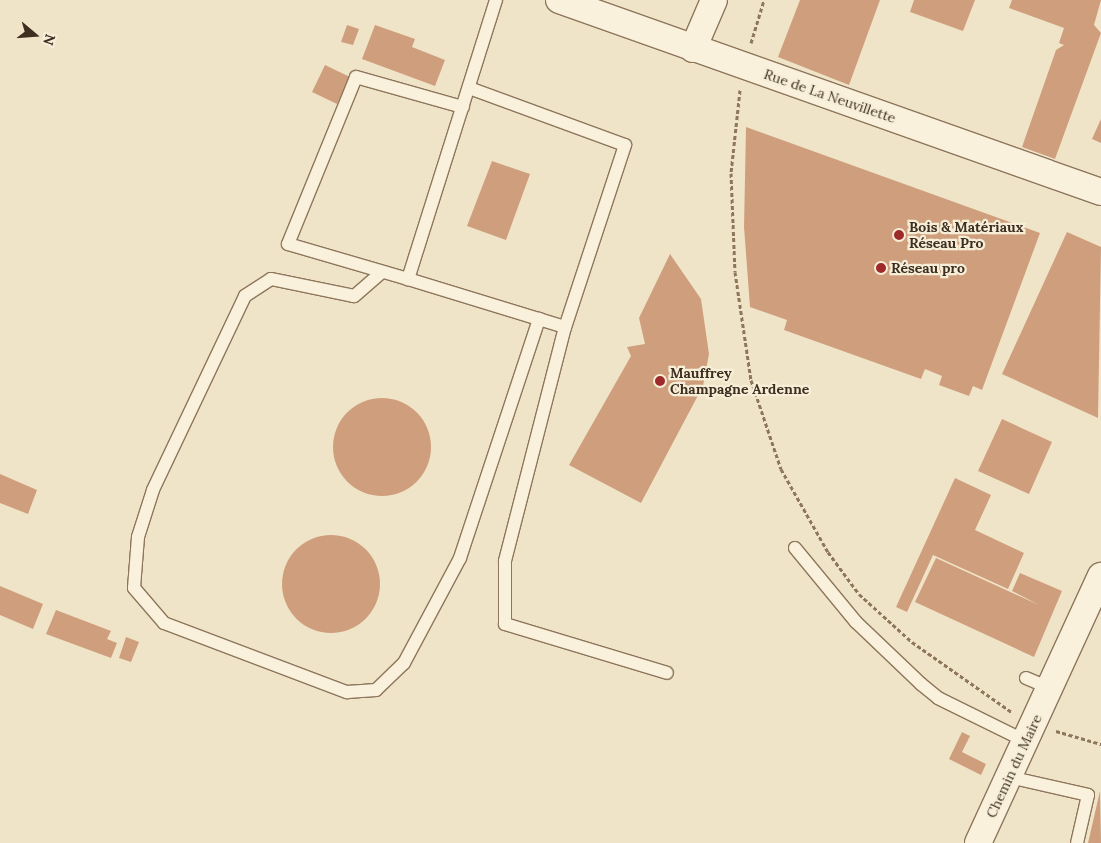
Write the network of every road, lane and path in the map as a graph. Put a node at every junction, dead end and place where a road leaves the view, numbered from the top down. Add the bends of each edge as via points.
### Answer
1 (496, 0) edge
2 (559, 0) edge
3 (714, 0) edge
4 (764, 0) edge
5 (693, 49) junction
6 (744, 66) junction
7 (469, 88) junction
8 (463, 107) junction
9 (1101, 192) edge
10 (382, 272) junction
11 (408, 280) junction
12 (539, 319) junction
13 (565, 328) junction
14 (794, 548) dead end
15 (1101, 576) edge
16 (667, 673) dead end
17 (1029, 732) junction
18 (1101, 744) edge
19 (1009, 777) junction
20 (978, 843) edge
21 (1077, 843) edge

1 - 7 lane
2 - 5 street, Rue de La Neuvillette
3 - 5 street
4 - 6 path
5 - 6 street, Rue de La Neuvillette
6 - 9 street, Rue de La Neuvillette
6 - 17 path via 731,173 735,272 751,380 781,470 828,552 859,594 912,642
7 - 8 lane
7 - 13 lane via 625,145
8 - 10 lane via 356,77 288,244
8 - 11 lane
10 - 11 lane
10 - 12 lane via 354,296 270,278 245,296 153,490 138,537 134,588 164,623 347,692 376,690 404,663 460,558
11 - 12 lane
12 - 13 lane
13 - 16 lane via 505,561 505,624
14 - 17 lane via 856,622 938,698
15 - 17 street, Chemin du Maire via 1038,683
17 - 18 path
17 - 19 street, Chemin du Maire
19 - 20 street, Chemin du Maire
19 - 21 lane via 1088,795

